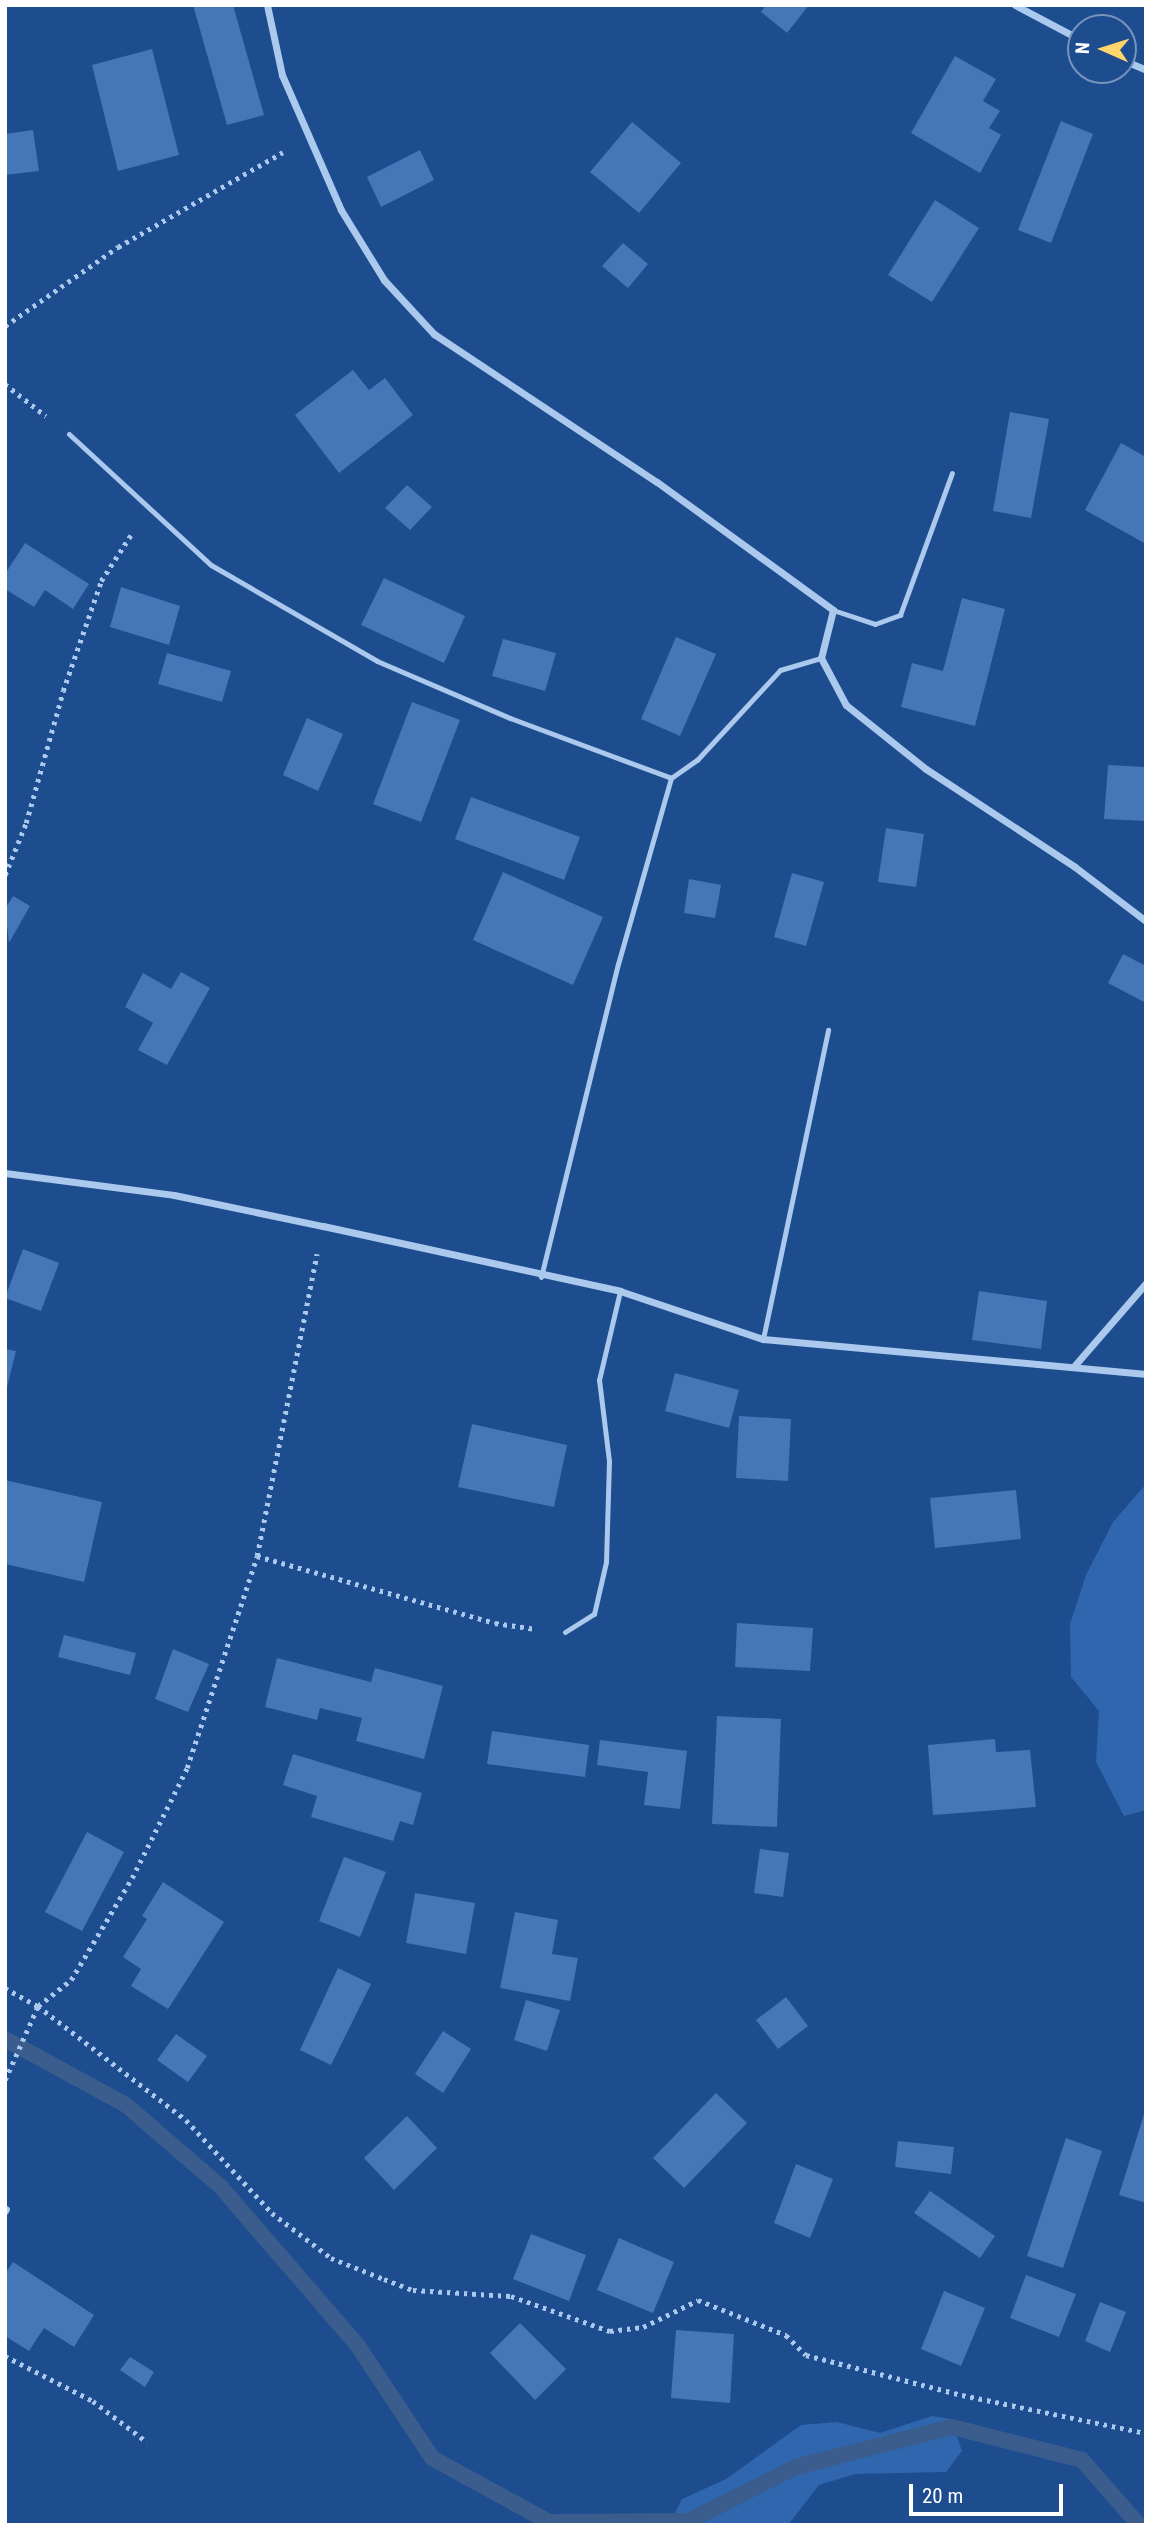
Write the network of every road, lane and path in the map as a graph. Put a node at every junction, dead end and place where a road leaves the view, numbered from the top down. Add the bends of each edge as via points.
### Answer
1 (267, 5) edge
2 (1015, 5) edge
3 (1067, 33) edge
4 (308, 138) junction
5 (5, 326) edge
6 (5, 384) edge
7 (69, 434) joint
8 (952, 473) dead end
9 (149, 507) junction
10 (833, 610) junction
11 (821, 658) junction
12 (671, 778) junction
13 (5, 875) edge
14 (1146, 922) edge
15 (828, 1030) dead end
16 (5, 1173) edge
17 (323, 1226) junction
18 (541, 1277) junction
19 (1146, 1283) edge
20 (620, 1291) junction
21 (764, 1339) junction
22 (1075, 1365) junction
23 (1146, 1374) edge
24 (257, 1556) junction
25 (565, 1632) joint
26 (5, 1988) edge
27 (38, 2006) junction
28 (5, 2080) edge
29 (5, 2356) edge
30 (1146, 2433) edge
31 (147, 2442) dead end

1 - 4 street via 282,75
2 - 3 street
4 - 5 path via 118,247
4 - 10 street via 341,210 384,280 434,334 657,482
6 - 7 path
7 - 9 lane
8 - 10 lane via 900,615 875,624
9 - 12 lane via 211,565 377,660 510,718
9 - 13 path via 101,581 63,691 26,823
10 - 11 street
11 - 12 lane via 780,670 697,761
11 - 14 street via 846,705 926,769 1075,867
12 - 18 lane via 618,964
15 - 21 lane
16 - 17 street via 174,1195
17 - 18 street
17 - 24 path
18 - 20 street
19 - 22 street
20 - 21 street
20 - 25 lane via 599,1380 609,1461 606,1562 594,1614
21 - 22 street
22 - 23 street
24 - 25 path via 495,1623
24 - 27 path via 187,1768 132,1878 71,1980
26 - 27 path
27 - 28 path
27 - 30 path via 186,2120 272,2213 331,2259 414,2290 511,2296 610,2332 643,2327 698,2300 786,2335 806,2355 962,2395
29 - 31 path via 93,2401

